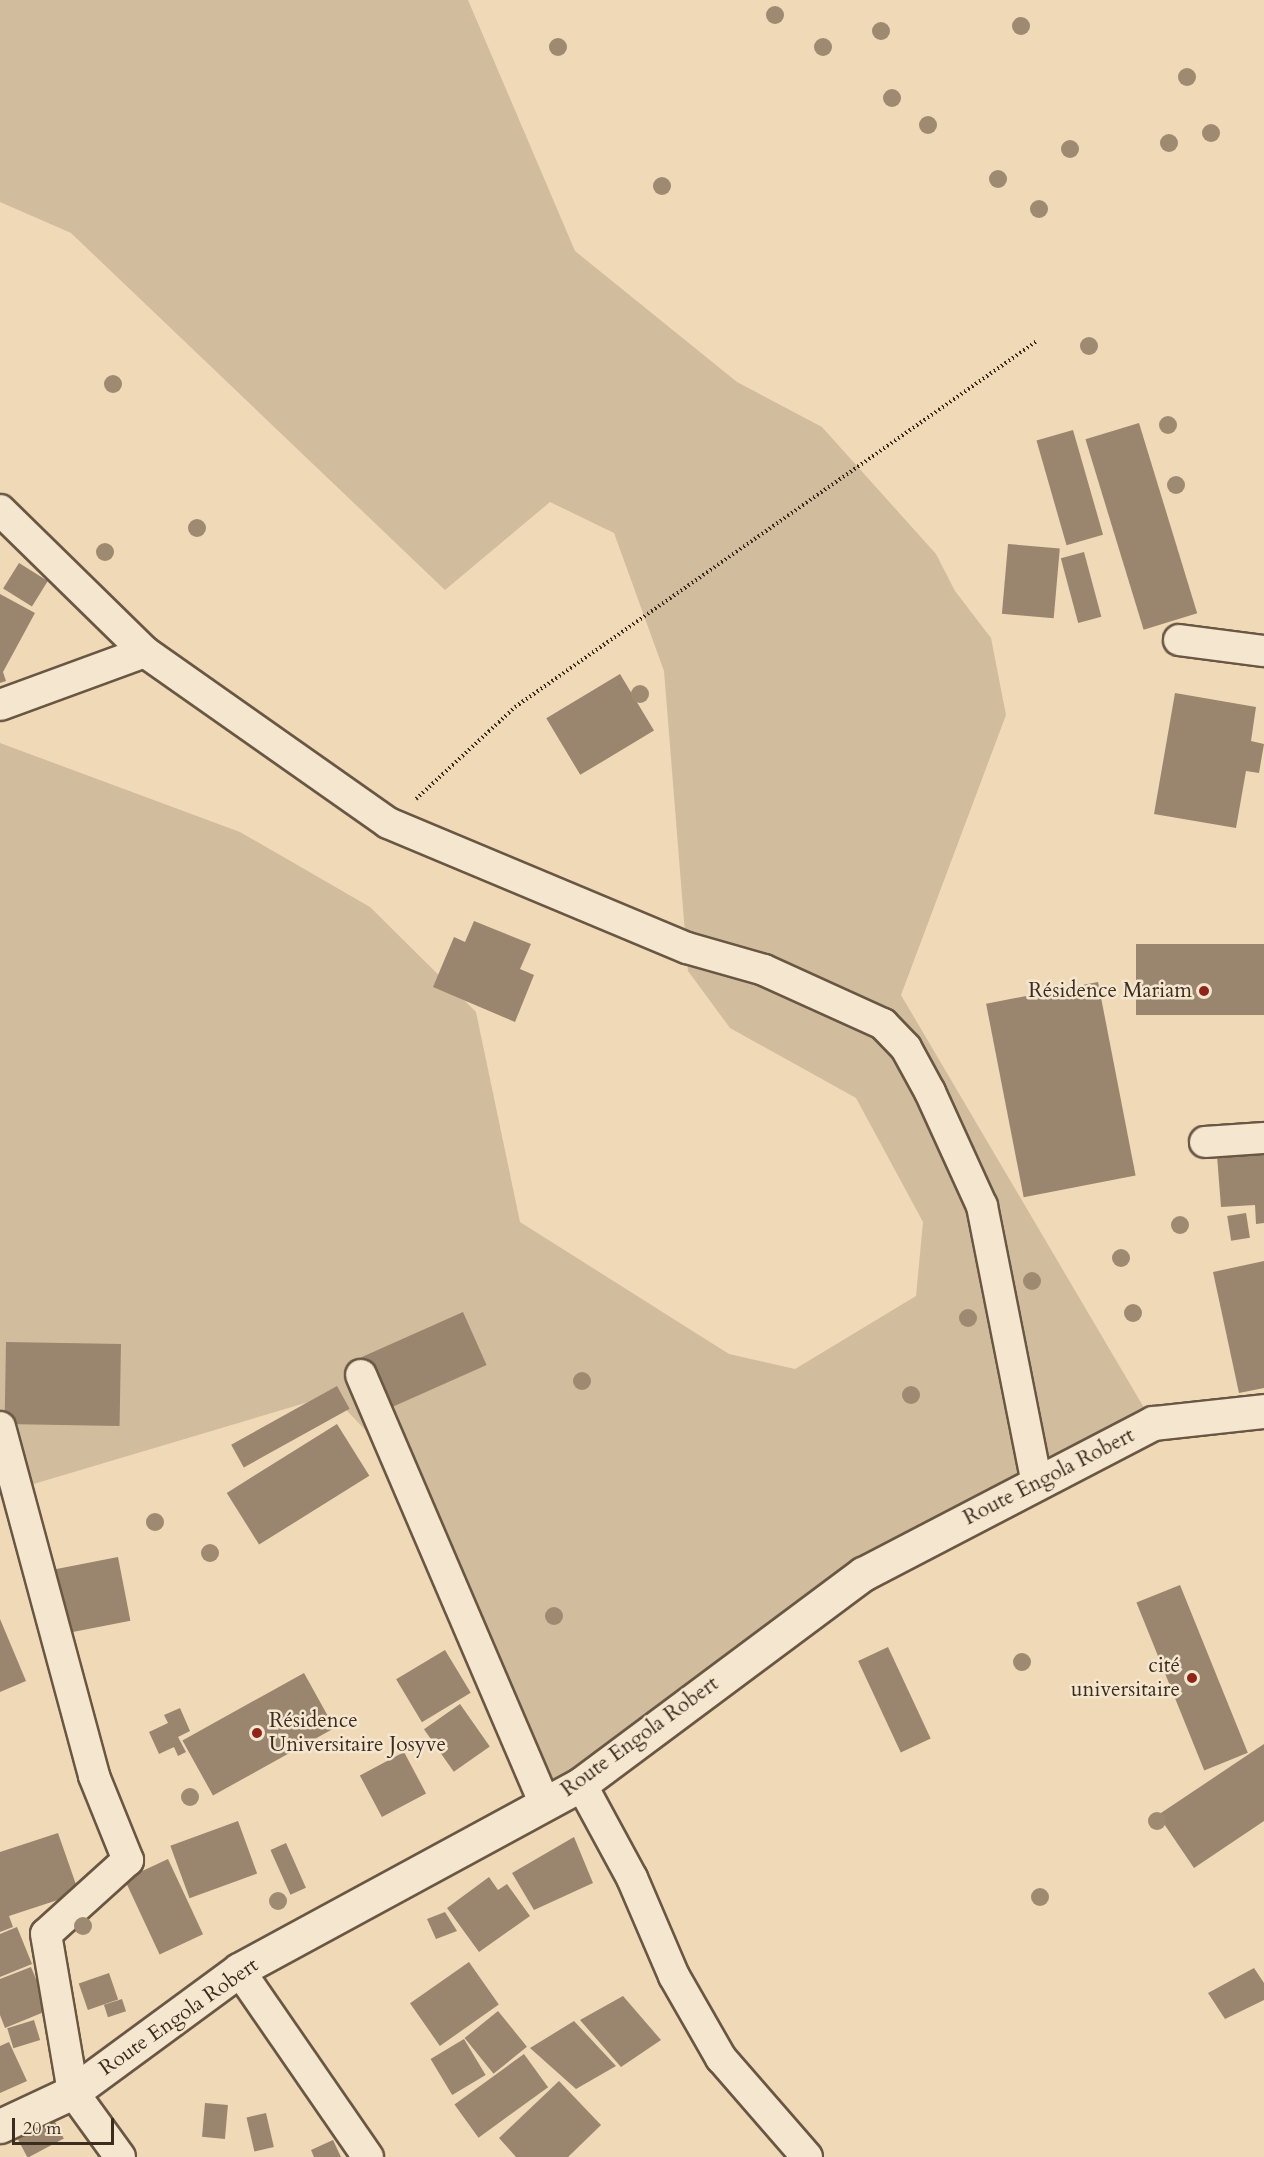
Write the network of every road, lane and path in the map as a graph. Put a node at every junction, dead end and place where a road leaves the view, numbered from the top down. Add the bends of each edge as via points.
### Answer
1 (1037, 341) dead end
2 (0, 510) edge
3 (1179, 640) dead end
4 (1264, 651) edge
5 (145, 652) junction
6 (0, 705) edge
7 (388, 823) junction
8 (1264, 1138) edge
9 (1204, 1142) dead end
10 (361, 1375) dead end
11 (1264, 1411) edge
12 (0, 1427) edge
13 (1037, 1483) junction
14 (580, 1784) junction
15 (544, 1804) junction
16 (239, 1970) junction
17 (73, 2092) junction
18 (0, 2126) edge
19 (120, 2157) edge
20 (368, 2157) edge
21 (807, 2157) edge

1 - 7 path via 516,707
2 - 5 street
3 - 4 street
5 - 6 street
5 - 7 street
7 - 13 street via 687,948 764,969 883,1024 906,1048 930,1092 982,1206
8 - 9 street
10 - 15 street
11 - 13 street, Route Engola Robert via 1153,1423
12 - 17 street via 94,1776 128,1860 46,1934
13 - 14 street, Route Engola Robert via 863,1574
14 - 15 street, Route Engola Robert
14 - 21 street via 632,1878 674,1976 721,2058
15 - 16 street, Route Engola Robert
16 - 17 street, Route Engola Robert
16 - 20 street
17 - 18 street, Route Engola Robert
17 - 19 street

